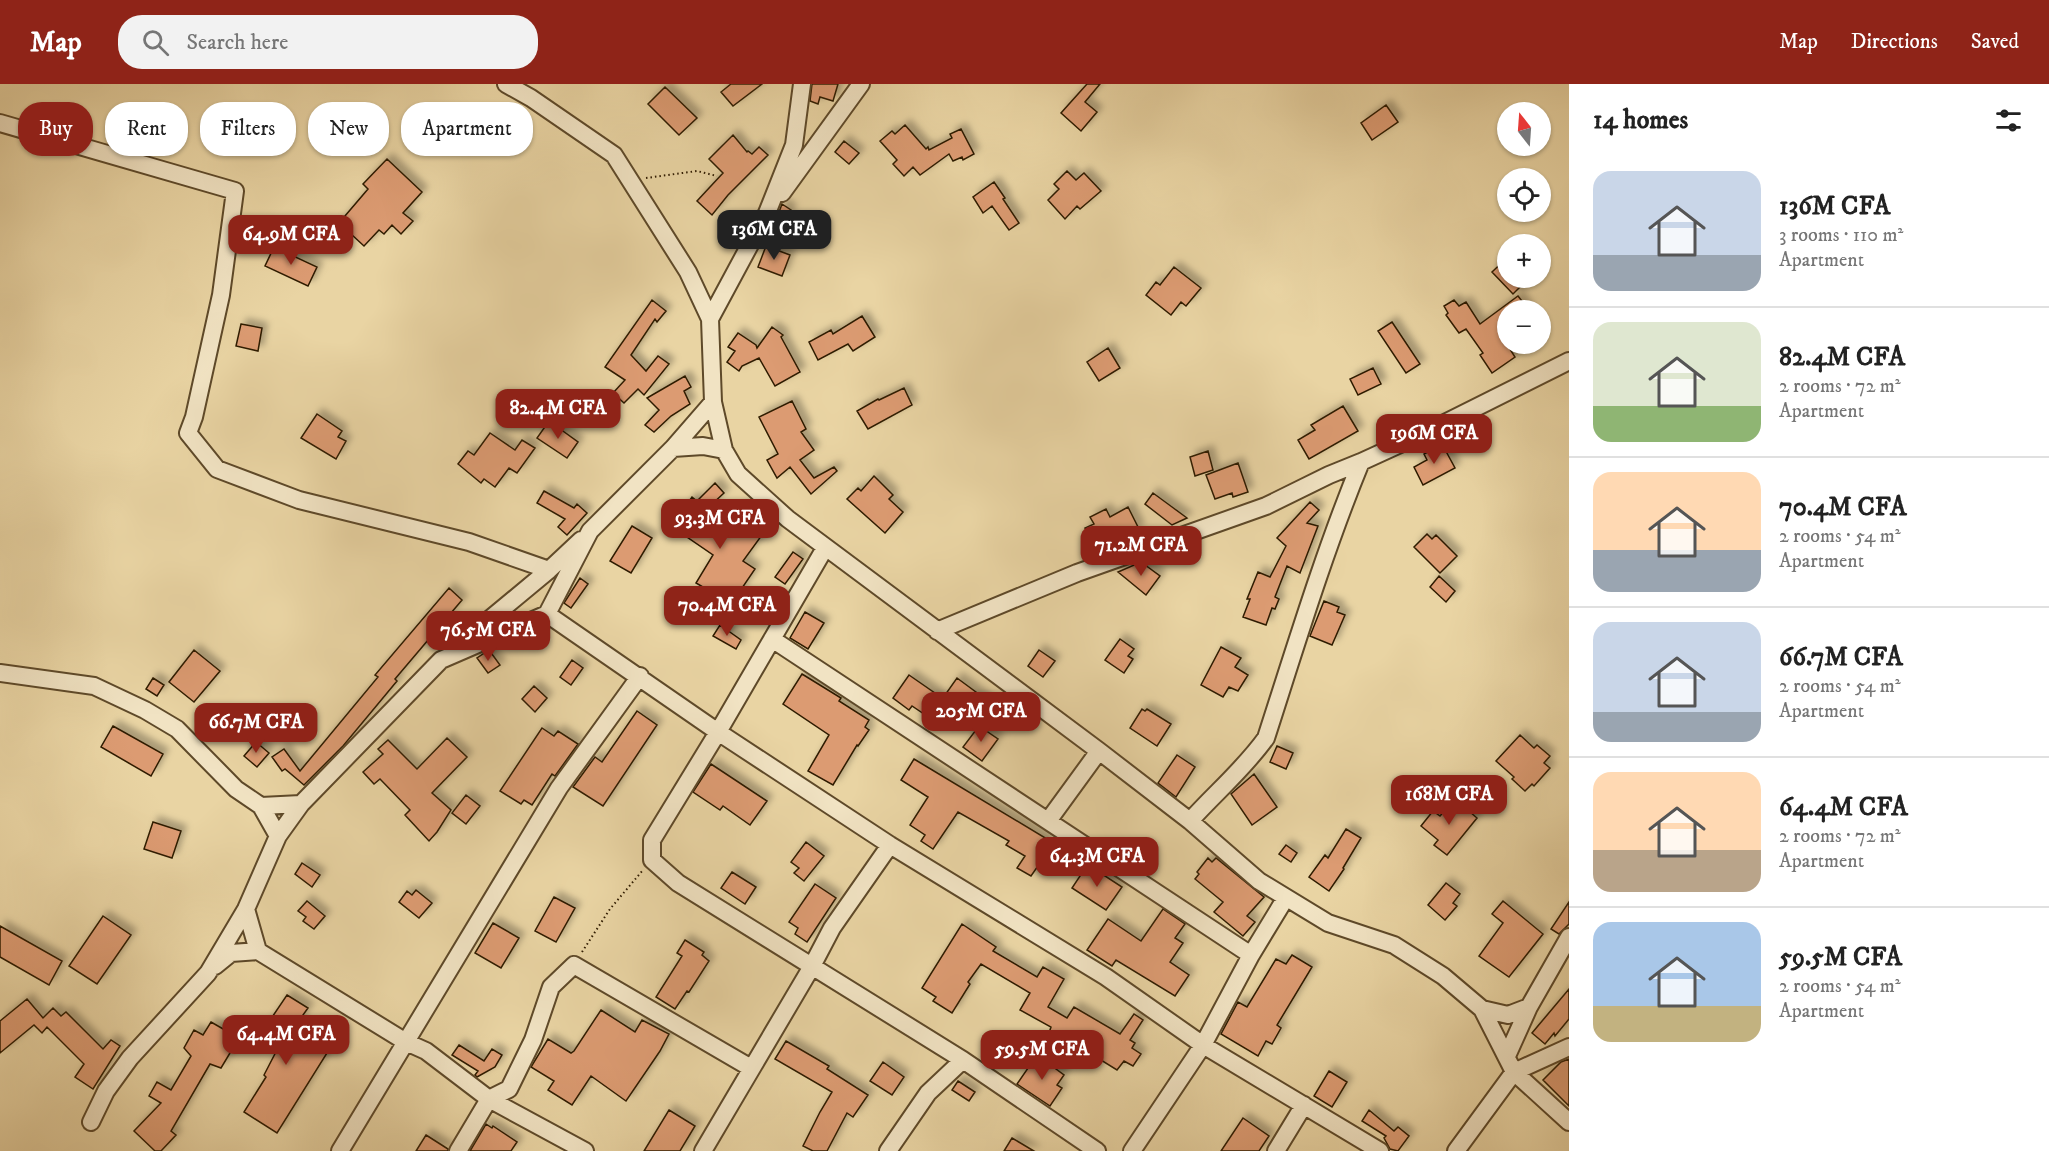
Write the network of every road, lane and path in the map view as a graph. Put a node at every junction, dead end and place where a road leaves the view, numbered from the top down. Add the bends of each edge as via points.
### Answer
1 (506, 84) edge
2 (802, 84) edge
3 (861, 84) edge
4 (0, 123) edge
5 (640, 173) dead end
6 (717, 176) dead end
7 (767, 213) junction
8 (710, 319) junction
9 (1569, 361) edge
10 (713, 402) junction
11 (673, 448) junction
12 (724, 450) junction
13 (1361, 462) junction
14 (591, 531) junction
15 (825, 548) junction
16 (549, 570) junction
17 (547, 614) junction
18 (937, 631) junction
19 (772, 639) junction
20 (441, 660) junction
21 (0, 674) edge
22 (640, 676) junction
23 (718, 732) junction
24 (1099, 751) junction
25 (301, 804) junction
26 (261, 806) junction
27 (1048, 821) junction
28 (1190, 821) junction
29 (278, 836) junction
30 (890, 845) junction
31 (651, 860) junction
32 (1285, 899) junction
33 (246, 909) junction
34 (1569, 937) edge
35 (258, 951) junction
36 (1251, 955) junction
37 (574, 965) junction
38 (811, 968) junction
39 (208, 972) junction
40 (1529, 1007) junction
41 (1482, 1009) junction
42 (406, 1042) junction
43 (1203, 1045) junction
44 (1569, 1047) edge
45 (963, 1060) junction
46 (1510, 1064) junction
47 (751, 1068) junction
48 (489, 1099) junction
49 (1304, 1106) junction
50 (91, 1122) dead end
51 (1569, 1122) edge
52 (340, 1151) edge
53 (458, 1151) edge
54 (585, 1151) edge
55 (703, 1151) edge
56 (888, 1151) edge
57 (1097, 1151) edge
58 (1132, 1151) edge
59 (1276, 1151) edge
60 (1380, 1151) edge
61 (1456, 1151) edge

1 - 8 street via 614,155 688,272
2 - 7 street via 794,145
3 - 7 street
4 - 16 street via 235,191 221,295 188,434 217,469 299,500 469,542
5 - 6 path via 646,178 697,171
7 - 8 street
8 - 10 street
9 - 13 street
10 - 11 street
10 - 12 street
11 - 12 street via 703,446
11 - 14 street
12 - 15 street via 738,474
13 - 18 street via 1266,506 1077,573
13 - 28 street via 1322,566 1266,738 1252,758
14 - 16 street
14 - 17 street
15 - 18 street
15 - 19 street
16 - 20 street
17 - 20 street
17 - 22 street
18 - 24 street
19 - 23 street
19 - 27 street
20 - 25 street
21 - 26 street via 94,686 145,710 177,729 236,789
22 - 23 street
22 - 42 street via 559,788
23 - 30 street
23 - 31 street via 652,840
24 - 27 street
24 - 28 street
25 - 26 street
25 - 29 street
26 - 29 street
27 - 36 street
28 - 32 street
29 - 33 street
30 - 38 street via 832,928
30 - 43 street via 1106,976
31 - 37 path via 610,909
31 - 38 street via 678,883
32 - 36 street
32 - 41 street via 1328,923 1395,945 1443,976
33 - 35 street
33 - 39 street
34 - 40 street
35 - 39 street via 231,953
35 - 42 street
36 - 43 street
37 - 47 street
37 - 48 street via 551,987 533,1040 509,1089
38 - 45 street
38 - 47 street
39 - 50 street via 130,1058 106,1091
40 - 41 street via 1508,1015
40 - 46 street
41 - 46 street
42 - 48 street via 426,1051
42 - 52 street
43 - 49 street
43 - 58 street
44 - 46 street
45 - 56 street via 928,1093
45 - 57 street
46 - 51 street
46 - 61 street
47 - 55 street
48 - 53 street
48 - 54 street
49 - 59 street
49 - 60 street

